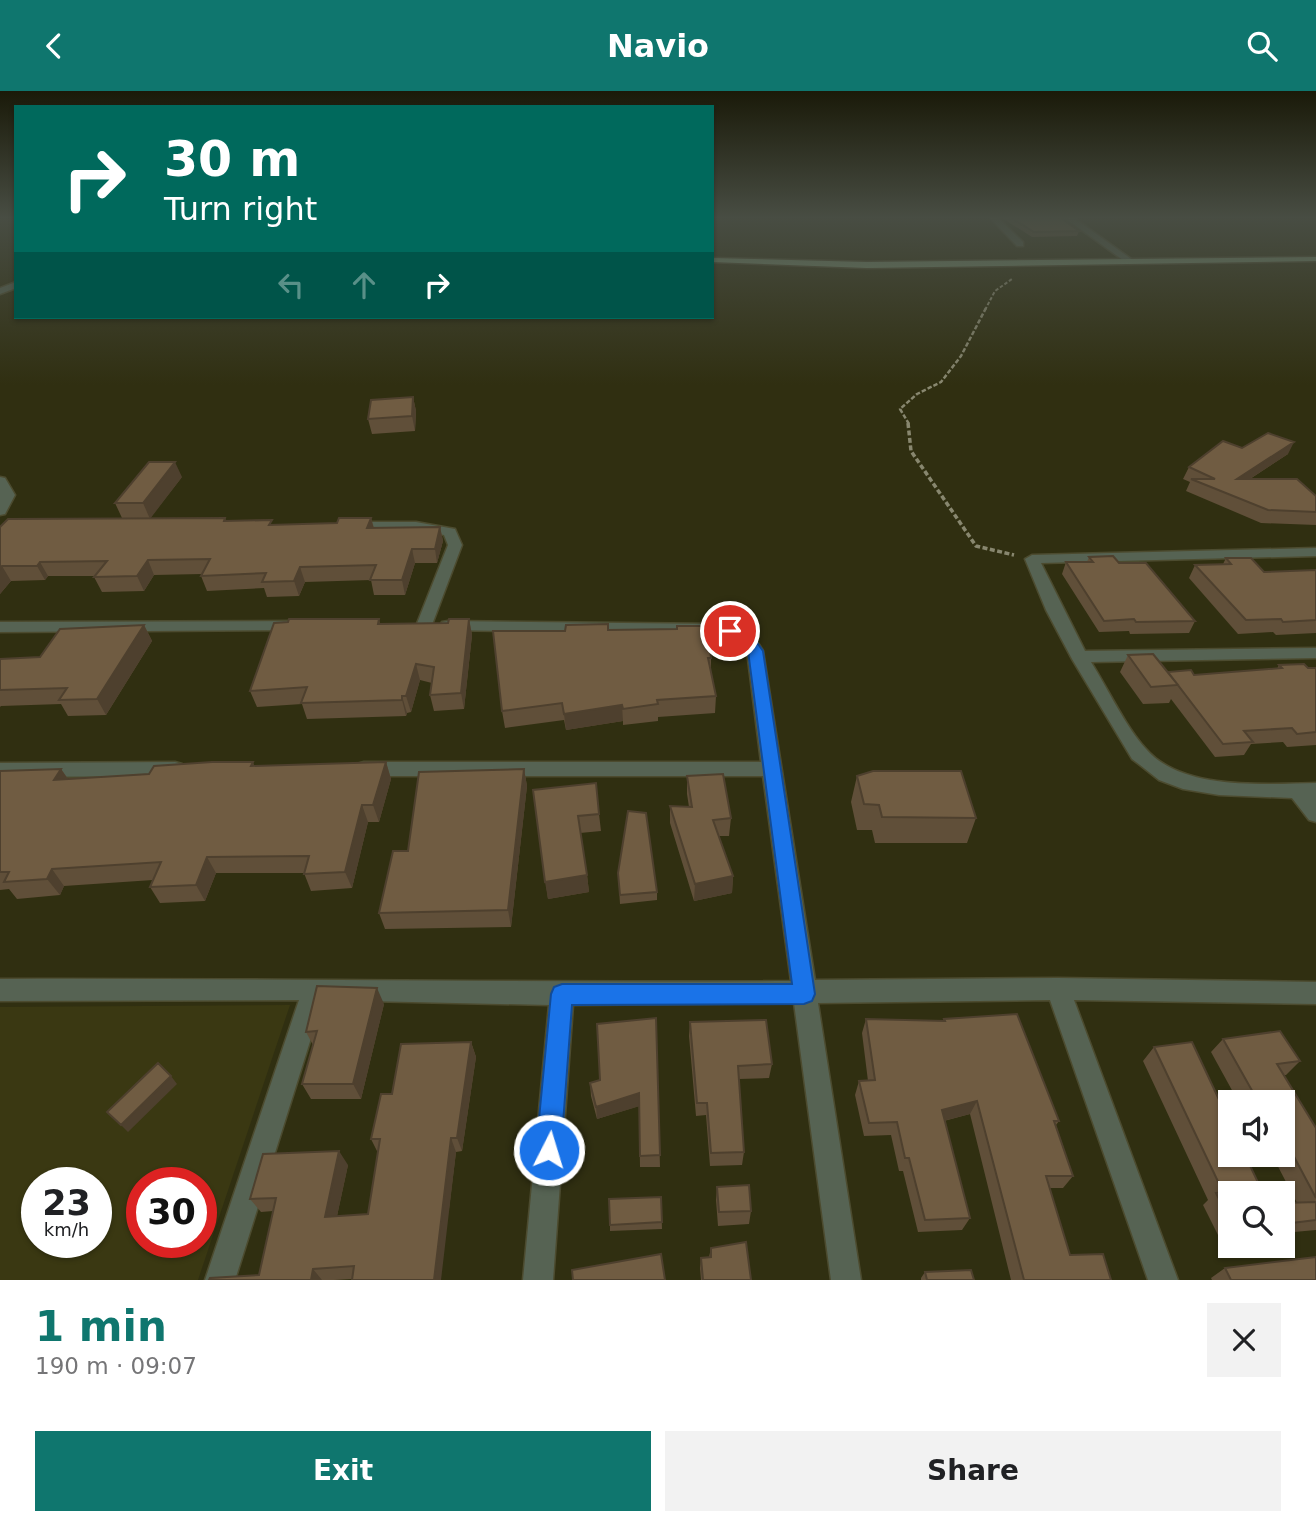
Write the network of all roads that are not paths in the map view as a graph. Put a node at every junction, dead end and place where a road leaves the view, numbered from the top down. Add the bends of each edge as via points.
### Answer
1 (0, 481) edge
2 (0, 511) edge
3 (333, 526) edge
4 (1316, 552) edge
5 (315, 626) edge
6 (0, 627) edge
7 (1316, 653) edge
8 (1080, 657) junction
9 (0, 769) edge
10 (193, 769) edge
11 (345, 769) edge
12 (773, 769) junction
13 (1306, 790) edge
14 (1316, 814) edge
15 (0, 989) edge
16 (315, 989) junction
17 (1058, 989) junction
18 (1316, 993) edge
19 (562, 994) junction
20 (804, 994) junction
21 (220, 1280) edge
22 (538, 1280) edge
23 (846, 1280) edge
24 (1163, 1280) edge

1 - 2 street via 8,495
3 - 12 street via 416,526 450,532 455,545 418,626 699,628 746,637 755,651
4 - 8 street via 1032,559
5 - 6 street
7 - 8 street
8 - 13 street via 1139,754 1152,767 1195,785
9 - 10 street
11 - 12 street
12 - 20 street
13 - 14 street
15 - 16 street
16 - 19 street
16 - 21 street
17 - 18 street
17 - 20 street
17 - 24 street
19 - 20 street
19 - 22 street
20 - 23 street

